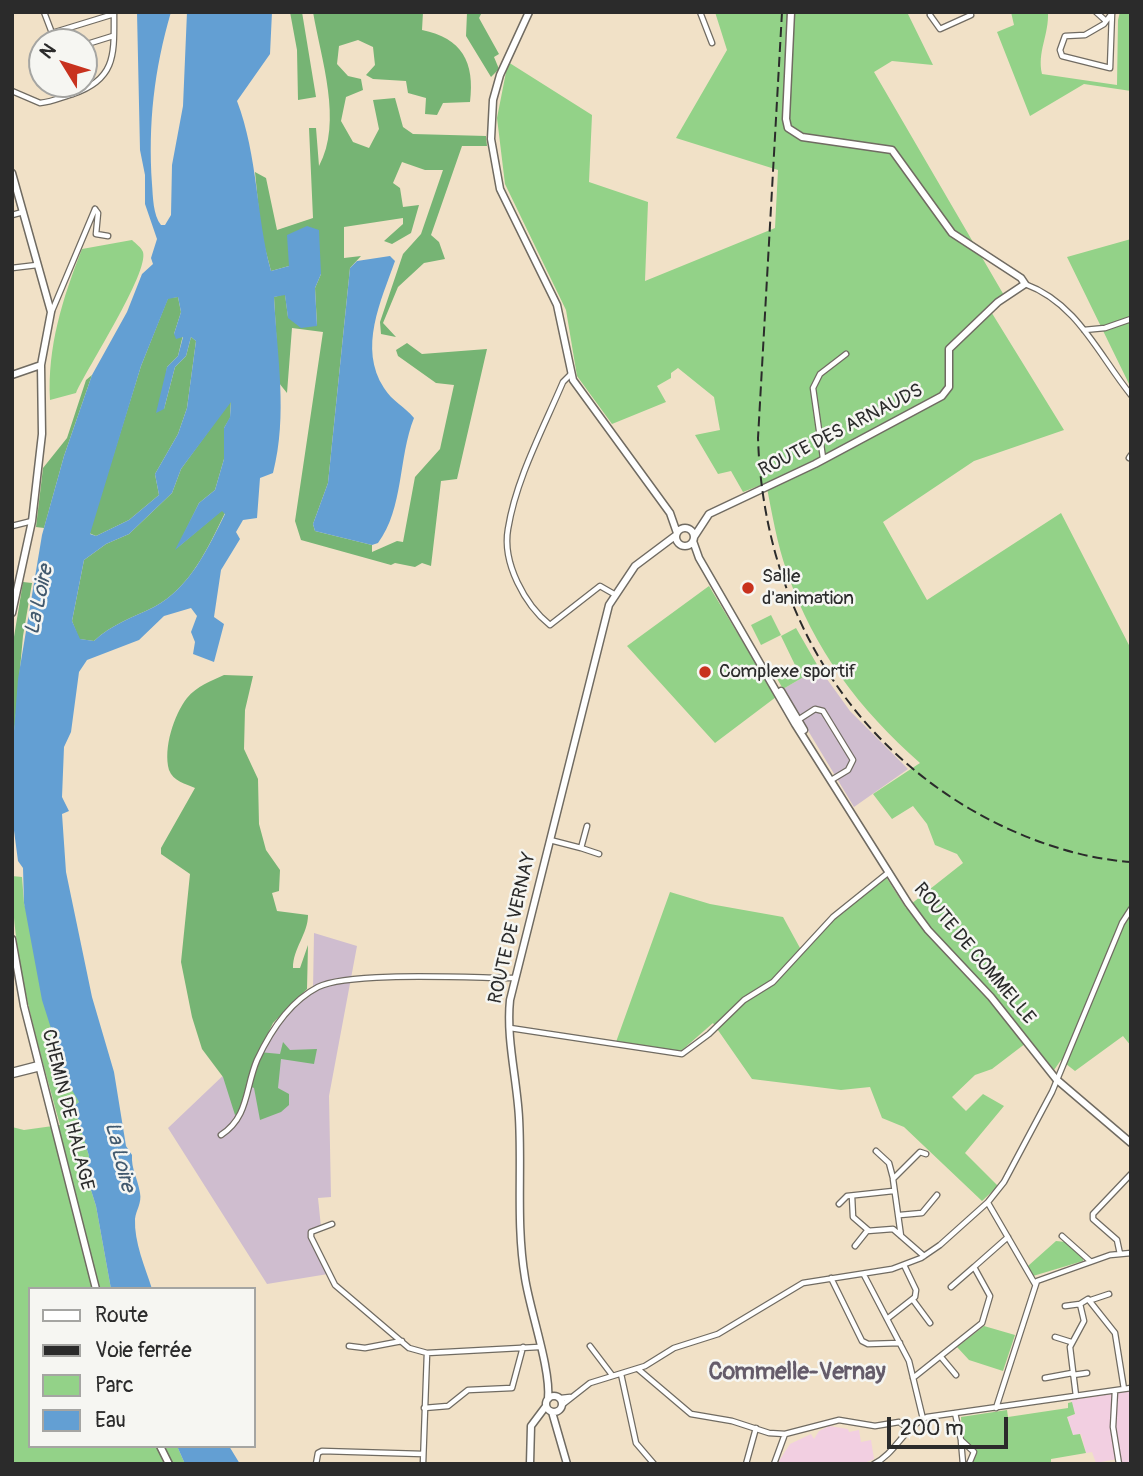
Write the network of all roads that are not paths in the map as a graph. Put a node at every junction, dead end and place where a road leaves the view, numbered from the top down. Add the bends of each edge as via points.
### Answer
1 (44, 12) edge
2 (528, 12) edge
3 (700, 12) edge
4 (791, 12) edge
5 (1096, 12) edge
6 (114, 13) edge
7 (972, 13) edge
8 (1112, 13) edge
9 (930, 15) dead end
10 (1106, 21) junction
11 (1111, 25) junction
12 (113, 36) junction
13 (98, 41) edge
14 (712, 43) dead end
15 (12, 91) edge
16 (12, 173) edge
17 (24, 212) junction
18 (12, 215) edge
19 (108, 236) dead end
20 (37, 265) junction
21 (12, 268) edge
22 (1025, 284) junction
23 (51, 312) junction
24 (1131, 319) edge
25 (1084, 330) junction
26 (846, 354) dead end
27 (41, 365) junction
28 (571, 374) junction
29 (12, 375) edge
30 (1131, 395) edge
31 (823, 458) junction
32 (32, 521) junction
33 (674, 521) junction
34 (700, 524) junction
35 (12, 526) edge
36 (687, 529) junction
37 (676, 535) junction
38 (694, 539) junction
39 (683, 546) junction
40 (662, 548) junction
41 (699, 558) junction
42 (716, 586) junction
43 (614, 594) junction
44 (12, 613) edge
45 (798, 720) junction
46 (831, 776) junction
47 (587, 826) dead end
48 (550, 840) junction
49 (581, 848) junction
50 (599, 854) dead end
51 (889, 872) junction
52 (1131, 909) edge
53 (12, 939) edge
54 (515, 978) junction
55 (509, 1027) junction
56 (40, 1066) junction
57 (12, 1073) edge
58 (1056, 1079) junction
59 (221, 1135) dead end
60 (1131, 1143) edge
61 (876, 1151) dead end
62 (926, 1154) dead end
63 (1131, 1174) edge
64 (893, 1179) junction
65 (893, 1191) junction
66 (937, 1195) dead end
67 (852, 1196) junction
68 (988, 1202) junction
69 (839, 1204) dead end
70 (900, 1215) junction
71 (332, 1224) dead end
72 (868, 1231) junction
73 (901, 1236) junction
74 (1062, 1236) dead end
75 (1008, 1237) junction
76 (855, 1246) dead end
77 (1131, 1253) edge
78 (1120, 1254) junction
79 (925, 1256) junction
80 (1091, 1262) junction
81 (904, 1265) junction
82 (974, 1267) junction
83 (864, 1275) junction
84 (831, 1278) junction
85 (1035, 1284) junction
86 (95, 1287) edge
87 (951, 1287) dead end
88 (1109, 1294) dead end
89 (913, 1300) junction
90 (1091, 1300) junction
91 (1080, 1304) junction
92 (1065, 1306) dead end
93 (887, 1319) junction
94 (930, 1323) dead end
95 (1055, 1337) dead end
96 (402, 1340) junction
97 (1071, 1342) junction
98 (900, 1343) junction
99 (349, 1346) dead end
100 (590, 1346) dead end
101 (523, 1347) junction
102 (539, 1347) junction
103 (427, 1353) junction
104 (941, 1357) junction
105 (638, 1369) junction
106 (1087, 1373) dead end
107 (621, 1374) junction
108 (1073, 1374) junction
109 (612, 1375) junction
110 (956, 1375) dead end
111 (914, 1378) junction
112 (1045, 1378) dead end
113 (548, 1384) junction
114 (1131, 1388) edge
115 (1124, 1389) junction
116 (1115, 1391) junction
117 (1076, 1396) junction
118 (561, 1402) junction
119 (549, 1407) junction
120 (424, 1408) junction
121 (996, 1408) junction
122 (955, 1413) junction
123 (923, 1419) junction
124 (756, 1428) junction
125 (909, 1429) junction
126 (558, 1430) junction
127 (785, 1434) junction
128 (961, 1440) junction
129 (161, 1448) edge
130 (423, 1454) junction
131 (169, 1464) edge
132 (316, 1464) edge
133 (424, 1464) edge
134 (530, 1464) edge
135 (567, 1464) edge
136 (654, 1464) edge
137 (746, 1464) edge
138 (774, 1464) edge
139 (874, 1464) edge
140 (963, 1464) edge
141 (969, 1464) edge
142 (1119, 1464) edge

1 - 6 street via 52,33
2 - 28 street via 496,86 491,139 505,203 557,305
3 - 14 street
4 - 22 street via 788,128 802,136 892,150 952,233
5 - 10 street
6 - 12 street
7 - 9 street via 940,29
8 - 10 street
8 - 11 street
10 - 11 street
10 - 11 street via 1085,35 1065,36 1062,56 1109,69
12 - 13 street
12 - 15 street via 110,66 92,86 40,103
16 - 17 street
17 - 18 street
17 - 20 street
19 - 23 street via 96,234 95,209
20 - 21 street
20 - 23 street
22 - 25 street via 1061,303
22 - 31 street, ROUTE DES ARNAUDS via 998,302 949,349 949,387 942,396
23 - 27 street
24 - 25 street
25 - 30 street
26 - 31 street via 820,374 813,388
27 - 29 street
27 - 32 street via 42,434
28 - 33 street
28 - 43 street via 563,382 521,485 507,532 510,553 526,600 550,625 600,586
31 - 34 street, ROUTE DES ARNAUDS via 709,514
32 - 35 street
32 - 44 street
33 - 36 street
33 - 37 street
34 - 36 street, ROUTE DES ARNAUDS
34 - 38 street
36 - 37 street, ROUTE DES ARNAUDS
36 - 38 street, ROUTE DE COMMELLE
37 - 39 street
37 - 40 street, ROUTE DE VERNAY
38 - 39 street
38 - 41 street, ROUTE DE COMMELLE
39 - 40 street, ROUTE DE VERNAY
39 - 41 street, ROUTE DE COMMELLE
40 - 43 street, ROUTE DE VERNAY via 635,566
41 - 42 street, ROUTE DE COMMELLE
42 - 45 street, ROUTE DE COMMELLE
42 - 46 street, ROUTE DE COMMELLE via 795,724
43 - 48 street, ROUTE DE VERNAY
45 - 46 street, ROUTE DE COMMELLE
45 - 46 street via 815,709 823,711 853,760 848,771
46 - 51 street, ROUTE DE COMMELLE
47 - 49 street
48 - 49 street
48 - 54 street, ROUTE DE VERNAY
49 - 50 street
51 - 55 street via 833,917 772,982 682,1054
51 - 58 street, ROUTE DE COMMELLE via 928,930 991,997
52 - 58 street
53 - 56 street, CHEMIN DE HALAGE
54 - 55 street, ROUTE DE VERNAY
54 - 59 street via 350,980 313,990 293,1004 263,1049 244,1112
55 - 102 street, ROUTE DE VERNAY via 517,1079 519,1241
56 - 57 street
56 - 86 street, CHEMIN DE HALAGE
58 - 60 street, ROUTE DE COMMELLE
58 - 68 street via 1004,1182
61 - 64 street via 889,1163
62 - 64 street via 920,1152
63 - 78 street via 1093,1214 1119,1244
64 - 65 street
65 - 67 street
65 - 70 street
66 - 70 street via 922,1213
67 - 69 street
67 - 72 street via 853,1217
68 - 75 street
68 - 79 street
70 - 73 street
71 - 96 street via 311,1232 328,1274 335,1285
72 - 73 street via 893,1229
72 - 76 street
73 - 79 street
74 - 80 street
75 - 82 street
75 - 85 street
77 - 78 street
78 - 80 street
79 - 81 street
80 - 85 street via 1043,1277
81 - 83 street
81 - 89 street via 916,1290
82 - 87 street
82 - 104 street via 990,1296 985,1318
83 - 84 street
83 - 93 street
84 - 98 street via 862,1341
84 - 105 street via 803,1283 718,1334 674,1348
85 - 121 street
88 - 90 street
89 - 93 street
89 - 94 street
90 - 91 street
90 - 115 street via 1115,1333
91 - 92 street
91 - 97 street via 1084,1321
93 - 98 street
95 - 97 street
96 - 99 street via 365,1348
96 - 103 street via 416,1352
97 - 108 street
98 - 111 street
100 - 109 street
101 - 102 street
101 - 103 street
101 - 120 street via 512,1388 468,1390 448,1406
102 - 113 street, ROUTE DE VERNAY
103 - 120 street
104 - 110 street
104 - 111 street
105 - 107 street
105 - 124 street via 691,1414
106 - 108 street
107 - 109 street
107 - 136 street via 636,1443
108 - 112 street
108 - 117 street
109 - 118 street
111 - 123 street
113 - 118 street, ROUTE DE VERNAY
113 - 119 street, ROUTE DE VERNAY
114 - 115 street
115 - 116 street
116 - 117 street
116 - 142 street via 1113,1427
117 - 121 street
118 - 119 street
118 - 119 street
118 - 126 street
119 - 126 street, ROUTE DE VERNAY
119 - 134 street via 535,1418 529,1436
120 - 130 street
121 - 122 street
122 - 123 street
122 - 128 street
123 - 125 street
124 - 127 street
124 - 137 street
125 - 127 street via 899,1422 875,1426 839,1420
125 - 139 street via 890,1453
126 - 135 street, ROUTE DE VERNAY
127 - 138 street
128 - 140 street
128 - 141 street via 974,1452
129 - 131 street
130 - 132 street via 322,1451
130 - 133 street

